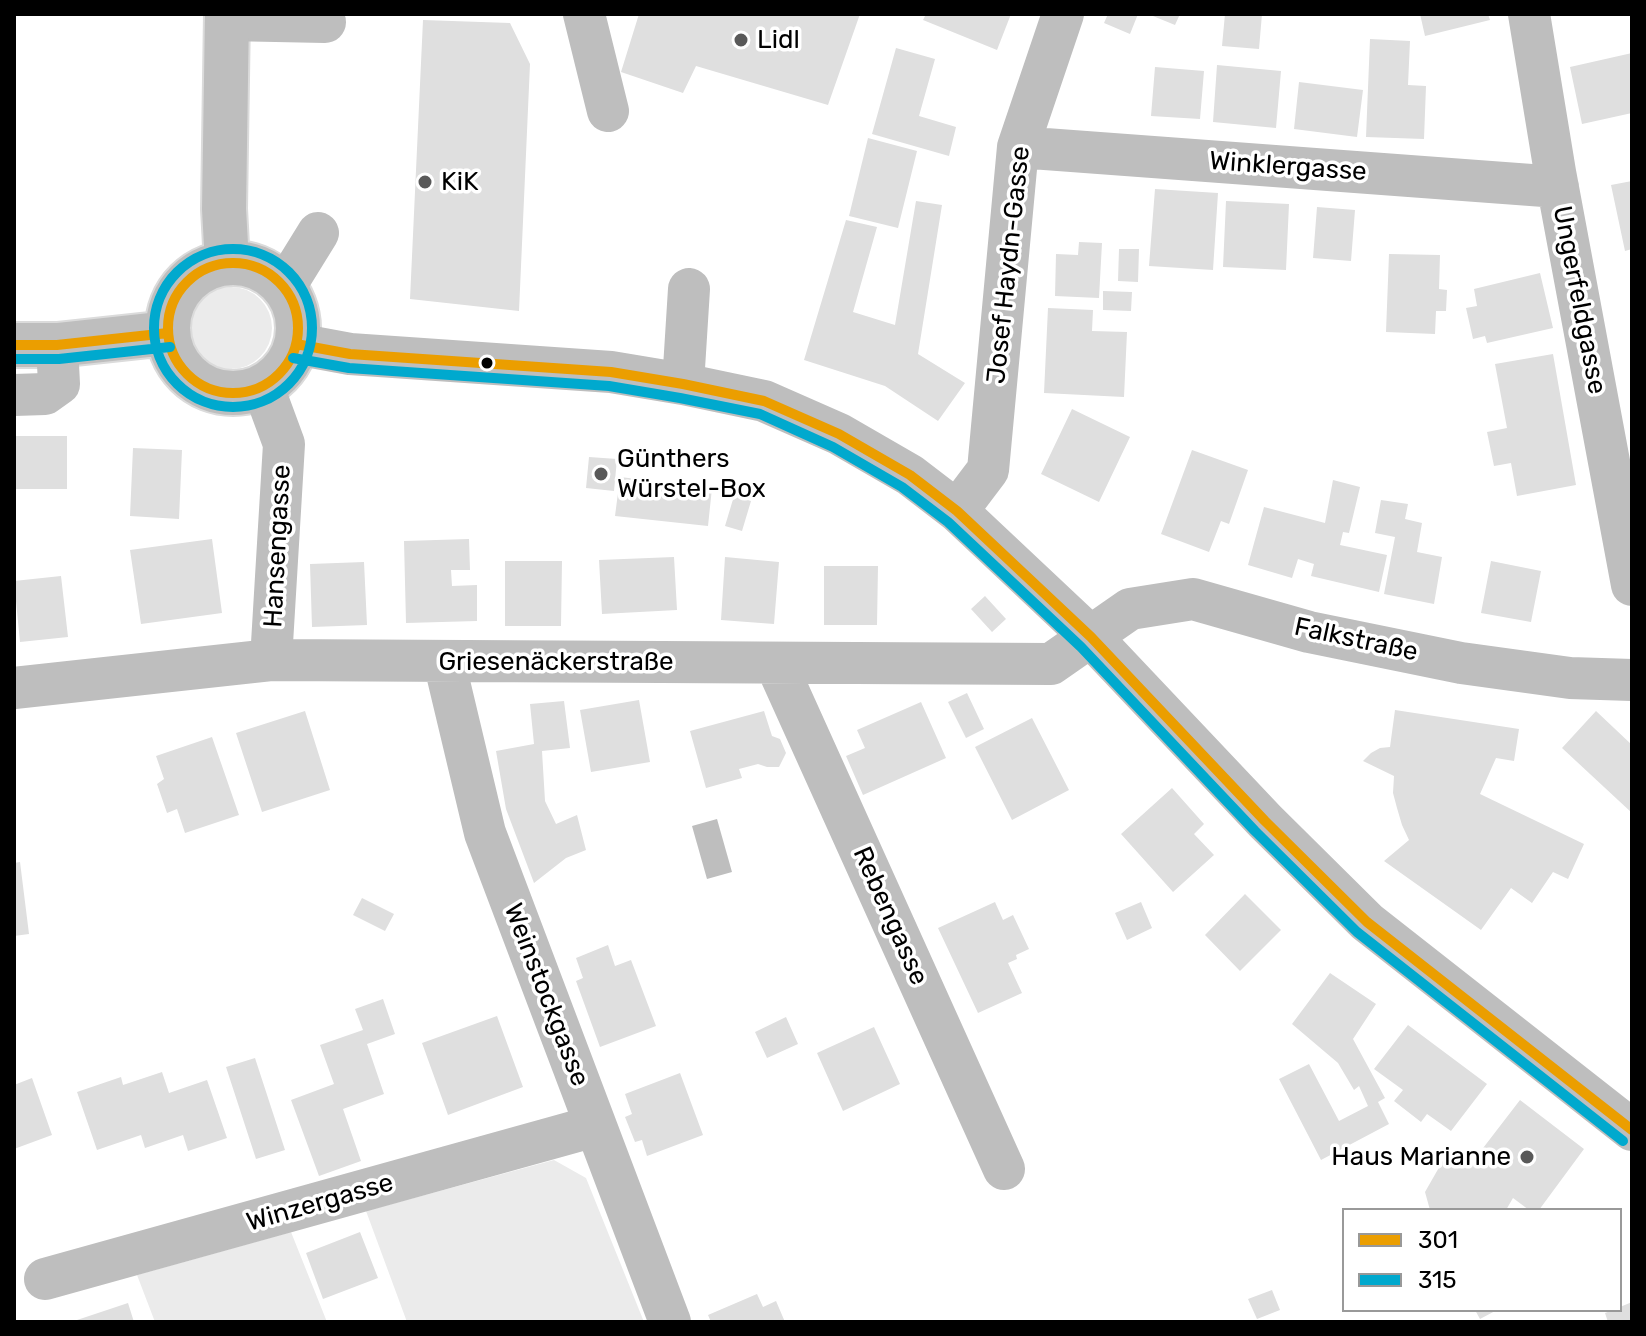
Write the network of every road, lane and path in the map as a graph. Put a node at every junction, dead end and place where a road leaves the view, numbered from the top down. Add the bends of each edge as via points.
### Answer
1 (584, 14) edge
2 (1063, 14) edge
3 (1529, 14) edge
4 (227, 17) edge
5 (325, 22) dead end
6 (608, 111) dead end
7 (1018, 147) junction
8 (1558, 187) junction
9 (318, 233) dead end
10 (227, 263) junction
11 (284, 288) junction
12 (689, 289) dead end
13 (168, 333) junction
14 (296, 344) junction
15 (14, 345) edge
16 (57, 345) junction
17 (683, 384) junction
18 (263, 387) junction
19 (14, 395) edge
20 (957, 511) junction
21 (1632, 585) edge
22 (1091, 637) junction
23 (271, 660) junction
24 (444, 661) junction
25 (776, 664) junction
26 (1632, 680) edge
27 (14, 688) edge
28 (595, 1126) junction
29 (1632, 1130) edge
30 (1004, 1169) dead end
31 (45, 1279) dead end
32 (670, 1322) edge

1 - 6 street
2 - 7 street, Josef Haydn-Gasse
3 - 8 street, Ungerfeldgasse
4 - 5 street
4 - 10 main road
7 - 8 street, Winklergasse
7 - 20 street, Josef Haydn-Gasse via 988,470
8 - 21 street, Ungerfeldgasse
9 - 11 street
10 - 11 main road via 268,273
10 - 13 main road via 191,278 177,294
11 - 14 main road via 294,305
12 - 17 street
13 - 16 main road
13 - 18 main road via 184,372 201,385 221,393
14 - 17 street via 350,354 611,372
14 - 18 main road via 278,376
15 - 16 main road
16 - 19 street via 59,384 45,394
17 - 20 street via 764,401 839,434 910,475
18 - 23 street, Hansengasse via 284,444
20 - 22 street
22 - 25 street, Griesenäckerstraße via 1051,664
22 - 26 street, Falkstraße via 1130,609 1193,599 1309,632 1461,663 1570,678
22 - 29 street via 1367,922
23 - 24 street, Griesenäckerstraße
23 - 27 street, Griesenäckerstraße
24 - 25 street, Griesenäckerstraße
24 - 28 street, Weinstockgasse via 485,833
25 - 30 street, Rebengasse
28 - 31 street, Winzergasse
28 - 32 street, Weinstockgasse

